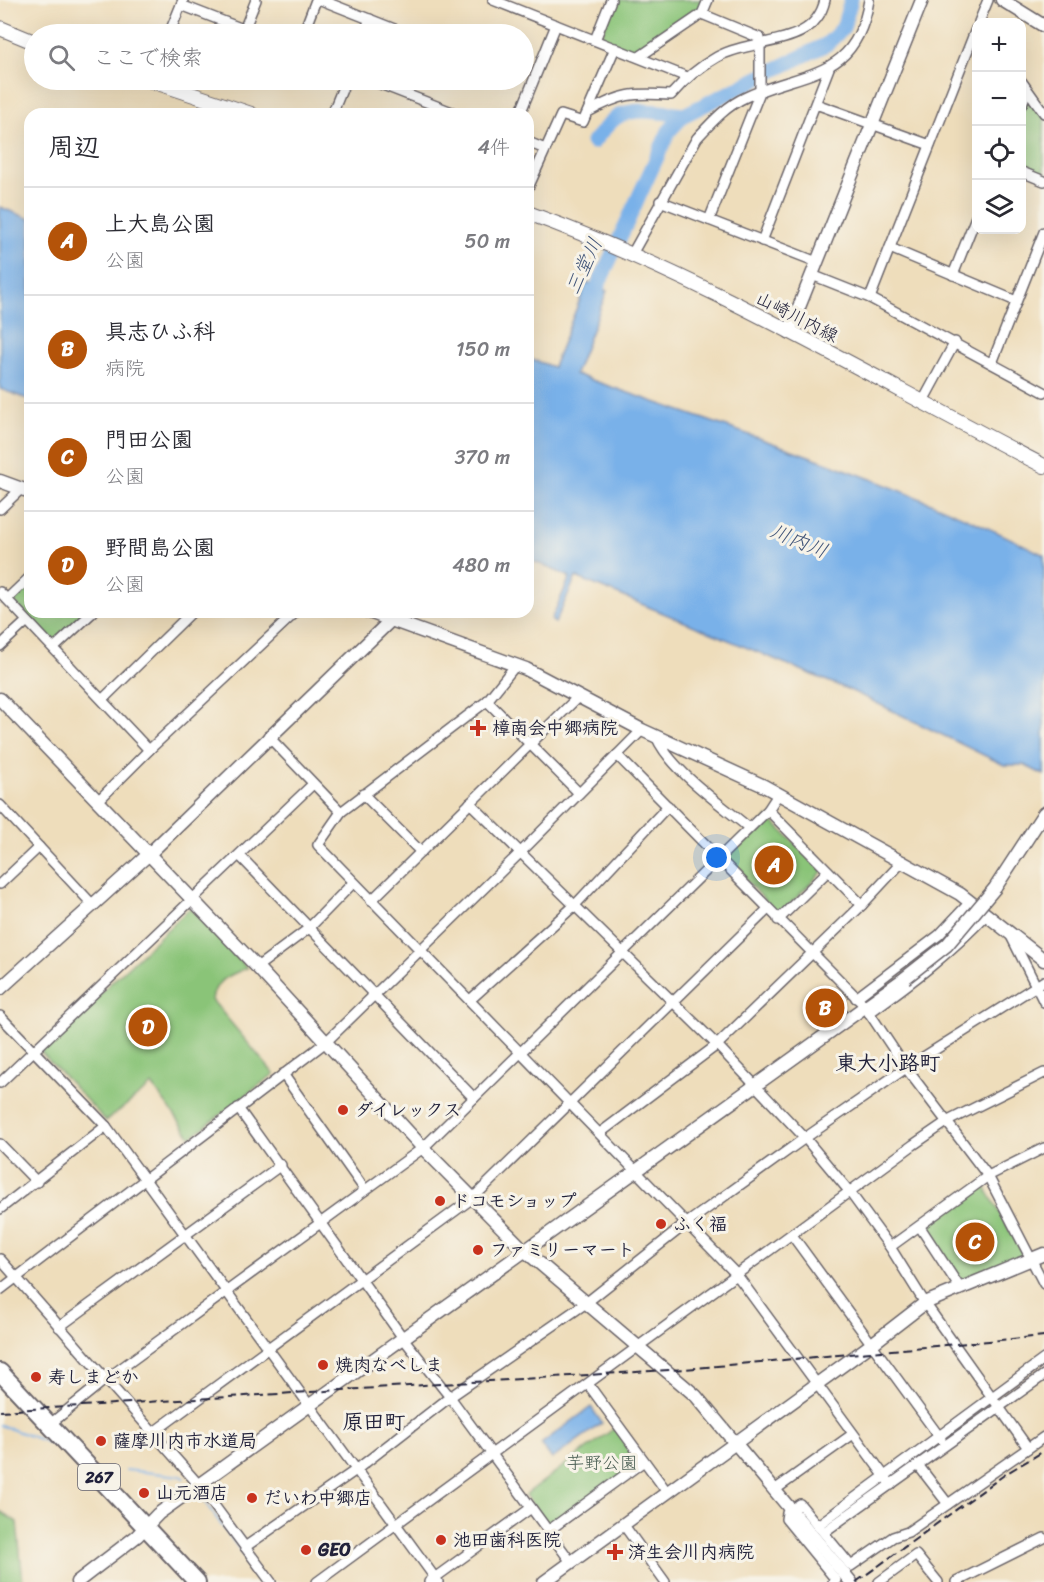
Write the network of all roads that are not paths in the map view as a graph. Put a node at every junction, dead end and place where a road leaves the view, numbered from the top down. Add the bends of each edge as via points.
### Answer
1 (256, 0) edge
2 (319, 0) edge
3 (493, 0) edge
4 (611, 0) edge
5 (708, 0) edge
6 (825, 0) edge
7 (869, 0) edge
8 (922, 0) edge
9 (988, 0) edge
10 (1002, 0) edge
11 (182, 2) edge
12 (702, 14) junction
13 (981, 18) edge
14 (370, 20) junction
15 (173, 24) edge
16 (231, 24) edge
17 (246, 24) edge
18 (308, 24) edge
19 (368, 24) edge
20 (381, 24) edge
21 (556, 25) junction
22 (1044, 26) edge
23 (0, 28) edge
24 (24, 38) edge
25 (595, 40) junction
26 (760, 46) junction
27 (615, 48) junction
28 (972, 48) edge
29 (639, 57) junction
30 (829, 68) junction
31 (687, 77) junction
32 (534, 79) edge
33 (760, 89) junction
34 (1026, 89) edge
35 (179, 90) edge
36 (342, 90) edge
37 (396, 90) edge
38 (530, 90) edge
39 (816, 104) junction
40 (233, 108) edge
41 (334, 108) edge
42 (442, 108) edge
43 (522, 108) edge
44 (588, 112) junction
45 (1044, 113) edge
46 (872, 123) junction
47 (534, 144) edge
48 (930, 145) junction
49 (545, 149) junction
50 (534, 174) edge
51 (1026, 174) edge
52 (1044, 181) edge
53 (660, 201) junction
54 (534, 215) edge
55 (709, 220) junction
56 (972, 227) edge
57 (1044, 232) edge
58 (762, 241) junction
59 (890, 248) junction
60 (632, 254) junction
61 (817, 262) junction
62 (812, 275) junction
63 (953, 275) junction
64 (870, 298) junction
65 (1016, 301) junction
66 (789, 332) junction
67 (955, 342) junction
68 (992, 363) junction
69 (1044, 392) edge
70 (922, 403) junction
71 (1044, 466) edge
72 (0, 481) edge
73 (24, 491) edge
74 (24, 492) edge
75 (0, 509) edge
76 (24, 582) edge
77 (3, 596) edge
78 (86, 618) edge
79 (186, 618) edge
80 (290, 618) edge
81 (386, 618) edge
82 (391, 620) junction
83 (26, 622) junction
84 (0, 646) edge
85 (54, 648) junction
86 (515, 666) junction
87 (579, 696) junction
88 (0, 699) edge
89 (103, 699) junction
90 (487, 701) junction
91 (642, 730) junction
92 (268, 736) junction
93 (656, 736) junction
94 (531, 746) junction
95 (149, 750) junction
96 (617, 755) junction
97 (313, 784) junction
98 (579, 793) junction
99 (363, 794) junction
100 (779, 794) junction
101 (99, 800) junction
102 (470, 803) junction
103 (0, 805) edge
104 (668, 806) junction
105 (768, 810) junction
106 (341, 812) junction
107 (1044, 813) edge
108 (749, 828) junction
109 (39, 847) junction
110 (421, 852) junction
111 (521, 852) junction
112 (148, 855) junction
113 (240, 856) junction
114 (718, 857) junction
115 (903, 861) junction
116 (828, 871) junction
117 (353, 883) junction
118 (0, 884) edge
119 (192, 900) junction
120 (371, 901) junction
121 (970, 902) junction
122 (92, 904) junction
123 (575, 905) junction
124 (862, 905) junction
125 (768, 909) junction
126 (987, 914) junction
127 (778, 920) junction
128 (308, 929) junction
129 (1008, 930) junction
130 (420, 949) junction
131 (811, 952) junction
132 (624, 953) junction
133 (1044, 960) edge
134 (257, 967) junction
135 (1040, 983) edge
136 (0, 989) edge
137 (374, 996) junction
138 (470, 1000) junction
139 (672, 1001) junction
140 (1044, 1002) edge
141 (863, 1005) junction
142 (0, 1016) edge
143 (326, 1042) junction
144 (717, 1045) junction
145 (34, 1050) junction
146 (520, 1051) junction
147 (906, 1068) junction
148 (1044, 1073) edge
149 (282, 1074) junction
150 (0, 1083) edge
151 (754, 1084) junction
152 (474, 1098) junction
153 (569, 1103) junction
154 (238, 1108) junction
155 (948, 1121) junction
156 (106, 1126) junction
157 (600, 1133) junction
158 (805, 1138) junction
159 (0, 1144) edge
160 (423, 1148) junction
161 (1044, 1148) edge
162 (281, 1165) junction
163 (634, 1171) junction
164 (988, 1176) junction
165 (144, 1180) junction
166 (37, 1182) junction
167 (365, 1190) junction
168 (849, 1191) junction
169 (474, 1197) junction
170 (0, 1209) edge
171 (321, 1222) junction
172 (687, 1223) junction
173 (920, 1227) junction
174 (185, 1235) junction
175 (792, 1235) junction
176 (890, 1247) junction
177 (524, 1250) junction
178 (1044, 1254) edge
179 (0, 1259) edge
180 (1031, 1259) junction
181 (737, 1275) junction
182 (16, 1278) junction
183 (362, 1280) junction
184 (1044, 1284) edge
185 (960, 1288) junction
186 (0, 1290) edge
187 (226, 1292) junction
188 (925, 1303) junction
189 (586, 1304) junction
190 (59, 1327) junction
191 (403, 1338) junction
192 (872, 1344) junction
193 (267, 1347) junction
194 (638, 1347) junction
195 (1044, 1359) edge
196 (0, 1372) edge
197 (1044, 1375) edge
198 (107, 1380) junction
199 (816, 1383) junction
200 (588, 1384) junction
201 (450, 1397) junction
202 (992, 1397) junction
203 (308, 1404) junction
204 (1000, 1408) junction
205 (49, 1425) junction
206 (153, 1432) junction
207 (853, 1434) junction
208 (939, 1436) junction
209 (1044, 1437) edge
210 (736, 1442) junction
211 (946, 1445) junction
212 (1028, 1448) junction
213 (491, 1454) junction
214 (644, 1461) junction
215 (918, 1465) junction
216 (356, 1470) junction
217 (884, 1475) junction
218 (199, 1485) junction
219 (891, 1485) junction
220 (776, 1490) junction
221 (667, 1492) junction
222 (948, 1504) junction
223 (531, 1508) junction
224 (792, 1509) junction
225 (396, 1524) junction
226 (623, 1524) junction
227 (146, 1526) junction
228 (821, 1529) junction
229 (548, 1531) junction
230 (1044, 1538) edge
231 (244, 1547) junction
232 (571, 1562) junction
233 (434, 1581) edge
234 (77, 1582) edge
235 (197, 1582) edge
236 (271, 1582) edge
237 (317, 1582) edge
238 (544, 1582) edge
239 (665, 1582) edge
240 (833, 1582) edge
241 (851, 1582) edge
242 (879, 1582) edge
243 (938, 1582) edge
244 (956, 1582) edge

1 - 17 street
2 - 14 street
2 - 18 street
3 - 21 street
4 - 25 street
5 - 12 street
6 - 26 street via 818,19 806,31
7 - 30 street via 863,27 853,44
8 - 46 street
9 - 13 street
10 - 22 street
11 - 15 street
11 - 16 street
12 - 26 street via 760,38
12 - 29 street
14 - 19 street
14 - 20 street
21 - 25 street
21 - 32 street
23 - 24 main road
25 - 27 street
26 - 31 street via 717,57
26 - 33 street
27 - 29 street
27 - 44 street
28 - 48 street
29 - 31 street
30 - 33 street
30 - 39 street
31 - 44 street via 671,95 632,93
33 - 53 street via 726,108 697,138
33 - 55 street
34 - 45 street
35 - 40 main road
36 - 41 street
37 - 42 street
38 - 43 street
39 - 46 street
39 - 58 street
44 - 49 street via 583,122 561,115
46 - 48 street
46 - 61 street
47 - 49 street
48 - 59 street
49 - 50 street
51 - 52 street
53 - 55 street
53 - 60 street
54 - 60 main road, 山崎川内線
55 - 58 street
56 - 63 street
57 - 65 street
58 - 61 street
59 - 63 street
59 - 64 street
60 - 66 main road, 山崎川内線
61 - 62 street
62 - 64 street
62 - 66 street
63 - 65 street
64 - 67 street
65 - 68 street
66 - 70 main road, 山崎川内線
67 - 68 street
67 - 70 street
68 - 69 street
70 - 71 main road, 山崎川内線
72 - 73 street
74 - 75 street
76 - 77 street
77 - 83 street
78 - 85 street
79 - 89 street
80 - 95 street
81 - 82 street
82 - 86 street
82 - 92 street
83 - 84 street
83 - 85 street
85 - 89 street
86 - 87 street
86 - 90 street
87 - 91 street
87 - 94 street
88 - 101 street
89 - 95 street
90 - 94 street
90 - 99 street
91 - 93 street
91 - 96 street
92 - 97 street
92 - 112 street
93 - 100 street
93 - 108 street via 661,748 687,774
94 - 98 street
94 - 102 street
95 - 101 street
96 - 98 street
96 - 104 street
97 - 106 street
97 - 113 street
98 - 111 street
99 - 106 street
99 - 110 street
100 - 105 street
100 - 115 street
101 - 112 street
102 - 110 street
102 - 111 street
103 - 109 street
104 - 114 street
104 - 123 street
105 - 108 street
105 - 116 street
106 - 117 street via 318,844
107 - 141 street, bridge via 995,888 946,945
108 - 114 street
109 - 118 street
109 - 122 street
110 - 120 street
111 - 123 street
111 - 130 street
112 - 119 street
112 - 122 street
113 - 119 street
113 - 128 street
114 - 125 street
114 - 132 street
115 - 121 street
115 - 124 street
116 - 124 street
116 - 127 street
117 - 120 street
117 - 128 street
119 - 134 street
119 - 145 street
120 - 130 street
121 - 126 street
121 - 141 street
122 - 136 street
123 - 132 street
123 - 138 street
124 - 131 street
125 - 127 street
125 - 139 street
126 - 129 street
126 - 141 street via 925,973
127 - 131 street
128 - 134 street
128 - 137 street
129 - 133 street
129 - 135 street
130 - 137 street
130 - 138 street
131 - 141 street
131 - 144 street
132 - 139 street
132 - 146 street
134 - 143 street
135 - 140 street
135 - 147 street
137 - 143 street
137 - 152 street
138 - 146 street
139 - 144 street
139 - 153 street
141 - 147 street
141 - 151 street
142 - 145 street
143 - 149 street
143 - 160 street
144 - 151 street
144 - 157 street
145 - 150 street
145 - 156 street
146 - 152 street
146 - 153 street
147 - 155 street
147 - 158 street
148 - 155 street
149 - 154 street
149 - 167 street
151 - 158 street
151 - 163 street
152 - 160 street
153 - 157 street
153 - 169 street
154 - 162 street
154 - 165 street
155 - 164 street
155 - 168 street
156 - 165 street
156 - 166 street
157 - 163 street
158 - 168 street
158 - 172 street
159 - 166 street
160 - 167 street
160 - 169 street
161 - 164 street
162 - 171 street
162 - 174 street
163 - 172 street
163 - 177 street
164 - 173 street
164 - 180 street
165 - 174 street
165 - 182 street
166 - 170 street
167 - 171 street
168 - 175 street
168 - 176 street
169 - 177 street
169 - 183 street
171 - 183 street
171 - 187 street
172 - 181 street
172 - 189 street
173 - 176 street
173 - 185 street
174 - 187 street
174 - 190 street
175 - 181 street
175 - 192 street
176 - 188 street
177 - 189 street
177 - 191 street
178 - 180 street
179 - 182 street
180 - 184 street
180 - 185 street
181 - 194 street
181 - 199 street
182 - 186 street
182 - 190 street
183 - 191 street
183 - 193 street
185 - 188 street
187 - 193 street
187 - 198 street
188 - 192 street
188 - 202 street
189 - 194 street
189 - 201 street
190 - 198 street
191 - 201 street
191 - 203 street
192 - 199 street
192 - 208 street
193 - 203 street
193 - 206 street
194 - 200 street
194 - 210 street via 696,1396
195 - 202 street
196 - 205 highway, 267
197 - 204 street
198 - 205 street
198 - 206 street
199 - 207 street
199 - 210 street
200 - 213 street
200 - 214 street
201 - 213 street
201 - 216 street
202 - 204 street
202 - 208 street
203 - 216 street
203 - 218 street
204 - 211 street
204 - 212 street
205 - 227 highway, 267
206 - 218 street
207 - 217 street
207 - 220 street
208 - 211 street
208 - 217 street
209 - 212 street
210 - 220 street
210 - 221 street
211 - 215 street
212 - 222 street
213 - 223 street
213 - 225 street
214 - 221 street
214 - 229 street
215 - 219 street
215 - 222 street
216 - 225 street
216 - 231 street
217 - 219 street
217 - 228 street
218 - 227 street
218 - 231 street
219 - 228 street
220 - 224 street
221 - 226 street
222 - 228 street via 851,1566
223 - 229 street
223 - 233 street
224 - 228 street via 800,1504
224 - 240 street via 786,1519 836,1580
224 - 241 street
225 - 233 street
225 - 237 street
226 - 232 street
226 - 239 street
227 - 234 street
227 - 235 highway, 267
229 - 232 street
230 - 244 street
231 - 236 street
232 - 238 street
242 - 243 street via 916,1555

